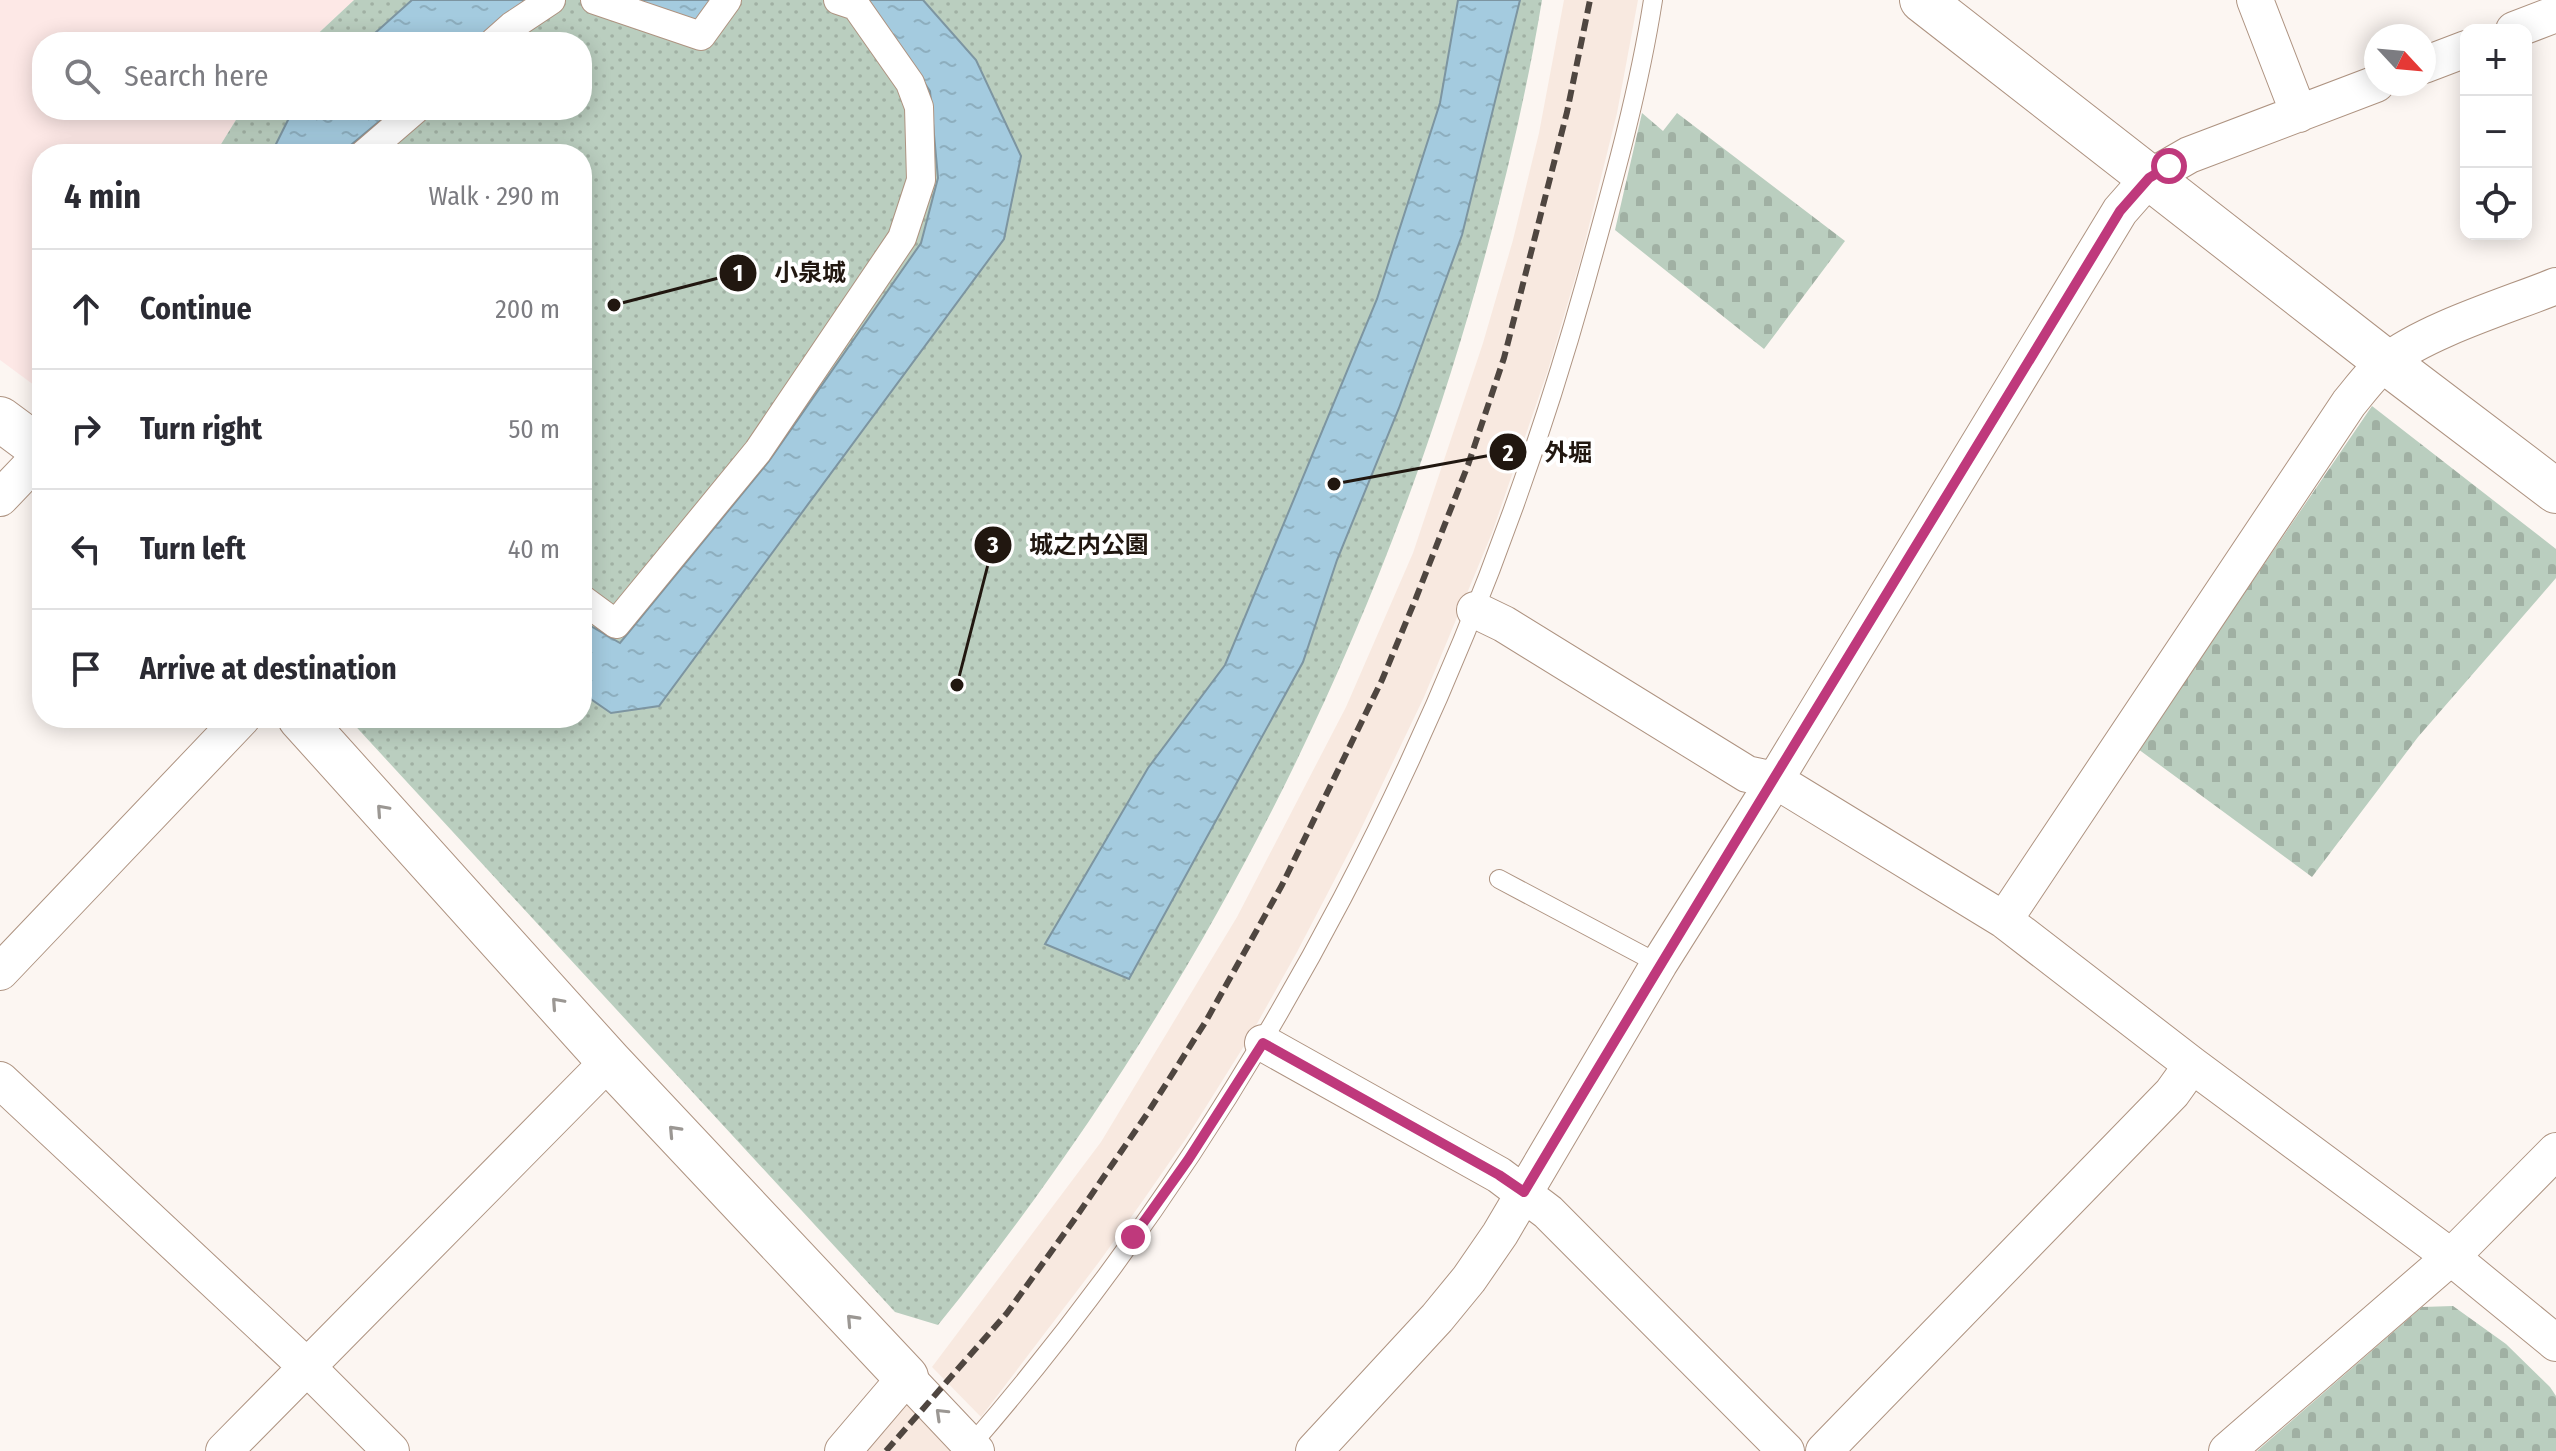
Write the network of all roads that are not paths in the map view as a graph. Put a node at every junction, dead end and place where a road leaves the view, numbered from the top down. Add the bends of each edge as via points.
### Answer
1 (551, 0) edge
2 (595, 0) edge
3 (727, 0) edge
4 (838, 0) edge
5 (1653, 0) edge
6 (1922, 0) edge
7 (2255, 0) edge
8 (2556, 14) edge
9 (2530, 24) edge
10 (505, 32) edge
11 (2460, 51) edge
12 (2436, 60) edge
13 (2364, 89) edge
14 (2299, 114) junction
15 (403, 120) edge
16 (376, 144) edge
17 (2149, 178) junction
18 (2556, 286) edge
19 (2386, 362) junction
20 (0, 419) edge
21 (32, 444) edge
22 (32, 463) edge
23 (2556, 491) edge
24 (0, 498) edge
25 (592, 606) edge
26 (1475, 610) junction
27 (232, 728) edge
28 (309, 728) edge
29 (1775, 780) junction
30 (1499, 879) dead end
31 (2004, 920) junction
32 (1659, 964) junction
33 (0, 972) edge
34 (1263, 1043) junction
35 (609, 1061) junction
36 (2192, 1065) junction
37 (0, 1080) edge
38 (2556, 1151) edge
39 (1524, 1192) junction
40 (2451, 1257) junction
41 (2556, 1343) edge
42 (307, 1367) junction
43 (906, 1377) junction
44 (974, 1448) edge
45 (224, 1451) edge
46 (391, 1451) edge
47 (843, 1451) edge
48 (1314, 1451) edge
49 (1786, 1451) edge
50 (1824, 1451) edge
51 (2227, 1451) edge

1 - 10 street
2 - 3 street via 701,36
4 - 25 street via 856,6 910,83 919,107 921,180 902,238 758,451 616,624
5 - 26 lane via 1621,154 1575,320
6 - 17 street
7 - 14 street
8 - 9 street
11 - 12 street
13 - 14 street
14 - 17 street via 2189,155
15 - 16 street
17 - 19 street
17 - 29 street via 2120,211
18 - 19 street via 2433,335
19 - 23 street
19 - 31 street via 2349,403
20 - 21 street
22 - 24 street
26 - 29 street via 1747,774
26 - 34 lane via 1392,799
27 - 33 street
35 -> 28 street
29 - 31 street
29 - 32 street
30 - 32 lane
31 - 36 street
32 - 39 street
34 - 39 street
34 - 44 lane via 1188,1160
35 - 42 street
43 -> 35 street
36 - 40 street
36 - 50 street via 2172,1093
37 - 42 street
38 - 40 street
39 - 48 street via 1469,1279
39 - 49 street
40 - 41 street
40 - 51 street
42 - 45 street
42 - 46 street
44 -> 43 street
43 - 47 street

